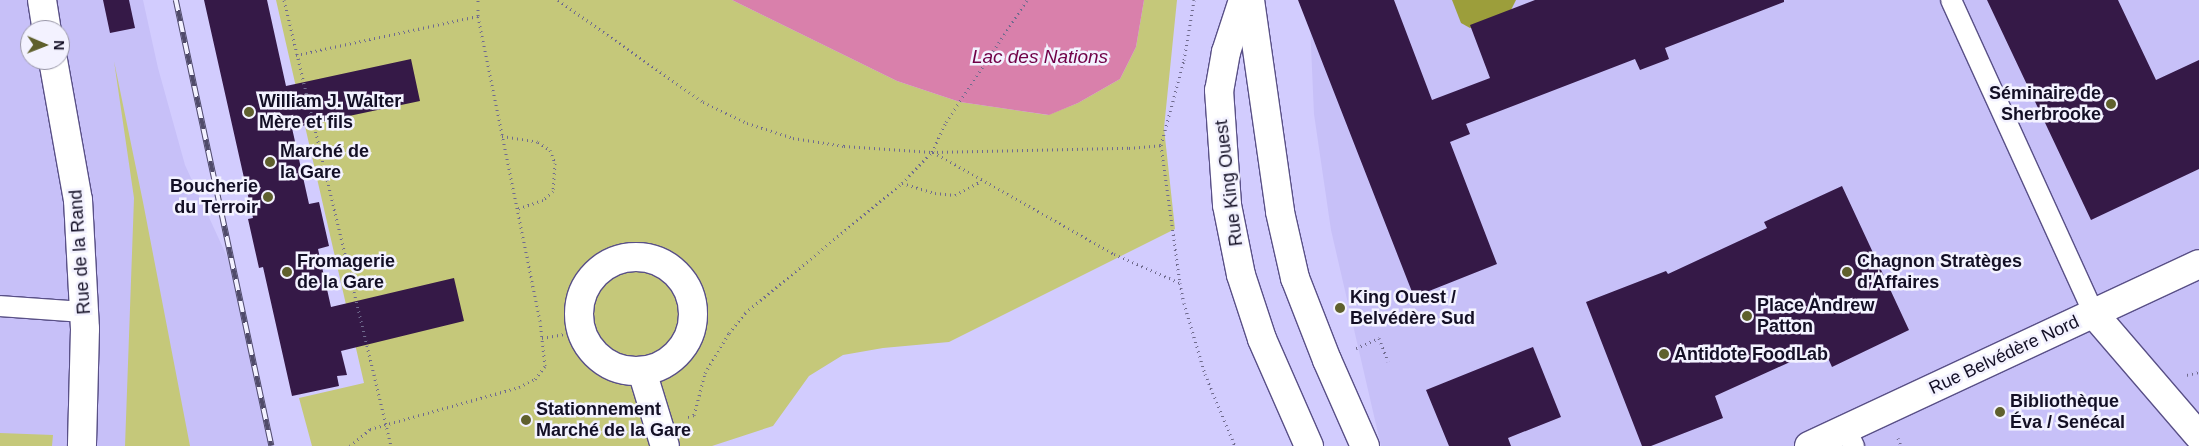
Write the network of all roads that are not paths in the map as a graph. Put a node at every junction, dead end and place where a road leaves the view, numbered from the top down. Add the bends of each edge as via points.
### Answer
1 (42, 0) edge
2 (1243, 0) edge
3 (1250, 0) edge
4 (1951, 0) edge
5 (45, 20) edge
6 (54, 70) edge
7 (2199, 264) edge
8 (0, 306) edge
9 (84, 312) junction
10 (2094, 314) junction
11 (642, 371) junction
12 (2199, 436) edge
13 (663, 437) edge
14 (1850, 437) edge
15 (82, 446) edge
16 (1309, 446) edge
17 (1365, 446) edge
18 (1809, 446) edge

1 - 5 main road
2 - 16 main road, Rue King Ouest via 1226,52 1220,90 1227,205 1241,275 1262,339
3 - 17 main road via 1280,212 1295,278
4 - 10 lane
6 - 9 main road, Rue de la Rand via 78,200
7 - 10 main road, Rue Belvédère Nord
8 - 9 lane
9 - 15 main road, Rue de la Rand
10 - 12 main road
10 - 14 main road, Rue Belvédère Nord
11 - 11 main road via 623,370 605,362 590,348 581,331 579,311 582,293 598,271 622,258 641,257 674,271 686,286 692,304 687,340 676,355
11 - 13 main road
14 - 18 main road, Rue Belvédère Nord

